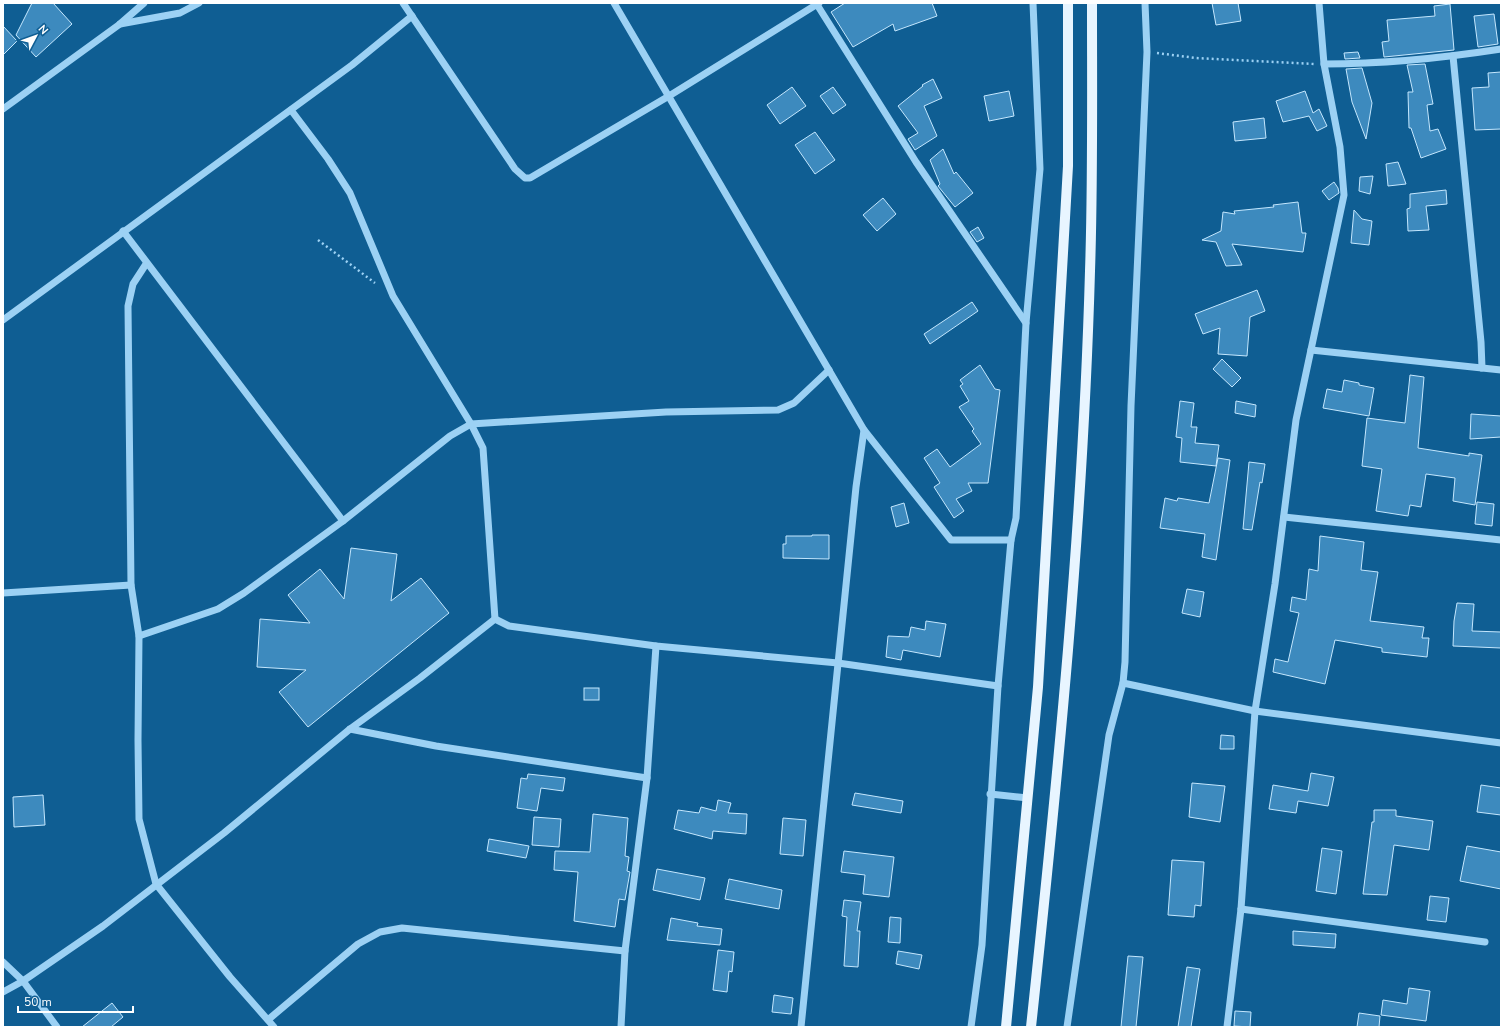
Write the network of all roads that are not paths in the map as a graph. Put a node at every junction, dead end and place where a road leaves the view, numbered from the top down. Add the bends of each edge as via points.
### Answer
1 (144, 3) edge
2 (199, 3) edge
3 (403, 3) edge
4 (614, 3) edge
5 (817, 3) edge
6 (1033, 3) edge
7 (1068, 3) edge
8 (1092, 3) edge
9 (1145, 3) edge
10 (1319, 3) edge
11 (412, 16) junction
12 (120, 24) junction
13 (1501, 49) edge
14 (1453, 56) junction
15 (1324, 64) junction
16 (669, 96) junction
17 (3, 109) edge
18 (291, 110) junction
19 (123, 232) junction
20 (146, 264) junction
21 (3, 320) edge
22 (1026, 323) junction
23 (1311, 350) junction
24 (1482, 368) junction
25 (829, 370) junction
26 (1501, 370) edge
27 (471, 424) junction
28 (864, 430) junction
29 (1284, 516) junction
30 (343, 521) junction
31 (1011, 540) junction
32 (1501, 540) edge
33 (131, 585) junction
34 (3, 593) edge
35 (495, 619) junction
36 (139, 636) junction
37 (656, 646) junction
38 (838, 662) junction
39 (1123, 683) junction
40 (998, 686) junction
41 (1255, 711) junction
42 (350, 729) junction
43 (1501, 743) edge
44 (647, 778) junction
45 (990, 794) junction
46 (1028, 798) junction
47 (156, 884) junction
48 (1241, 909) junction
49 (1485, 942) dead end
50 (625, 951) junction
51 (3, 962) edge
52 (22, 981) junction
53 (3, 992) edge
54 (269, 1019) junction
55 (57, 1027) edge
56 (274, 1027) edge
57 (621, 1027) edge
58 (801, 1027) edge
59 (971, 1027) edge
60 (1006, 1027) edge
61 (1031, 1027) edge
62 (1066, 1027) edge
63 (1226, 1027) edge

1 - 12 street
2 - 12 street via 180,13
3 - 11 street
4 - 16 street
5 - 16 street
5 - 22 street via 916,162
6 - 22 street via 1040,169
7 - 46 main road via 1067,189 1038,687
8 - 61 main road via 1090,271 1082,442 1056,789
9 - 39 street via 1146,52 1131,406
10 - 15 street
11 - 16 street via 515,169 525,178 530,178
11 - 18 street
12 - 17 street
13 - 14 street
14 - 15 street
14 - 24 street via 1482,342
15 - 23 street via 1340,147 1344,195
16 - 25 street
18 - 19 street
18 - 27 street via 350,193 392,296
19 - 20 street
19 - 21 street
20 - 30 street
20 - 33 street via 133,284 128,306
22 - 31 street via 1016,518
23 - 24 street
23 - 29 street via 1296,420
24 - 26 street
25 - 27 street via 794,404 773,411 666,412
25 - 28 street
27 - 30 street via 450,436
27 - 35 street via 485,455
28 - 31 street via 951,540
28 - 38 street
29 - 32 street
29 - 41 street
30 - 36 street via 285,565 218,609
31 - 40 street
33 - 34 street
33 - 36 street
35 - 37 street via 509,626
35 - 42 street
36 - 47 street via 139,819
37 - 38 street
37 - 44 street
38 - 40 street
38 - 58 street
39 - 41 street
39 - 62 street via 1109,735
40 - 45 street
41 - 43 street
41 - 48 street
42 - 44 street via 436,746
42 - 47 street via 224,833
44 - 50 street
45 - 46 street
45 - 59 street via 982,945
46 - 60 main road
47 - 52 street via 103,926
47 - 54 street via 230,977
48 - 49 street
48 - 63 street
50 - 54 street via 402,928 380,932 358,944
50 - 57 street
51 - 52 street
52 - 53 street
52 - 55 street
54 - 56 street

